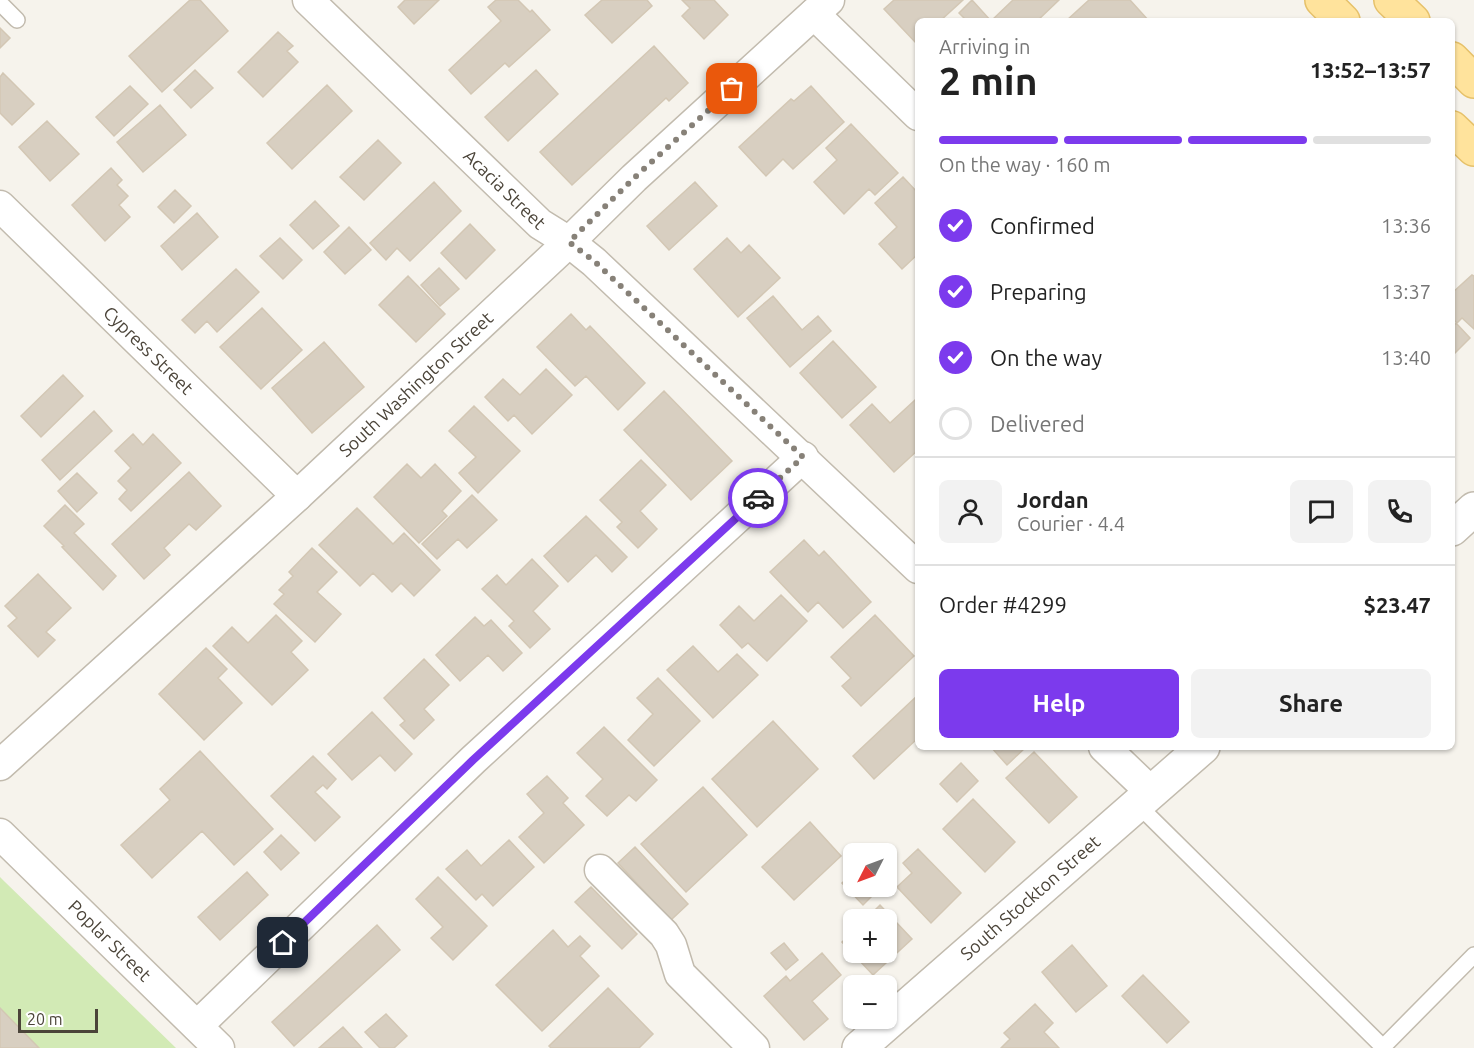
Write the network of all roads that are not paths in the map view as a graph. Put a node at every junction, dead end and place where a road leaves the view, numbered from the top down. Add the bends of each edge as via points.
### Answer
1 (308, 0) edge
2 (1322, 0) edge
3 (1391, 0) edge
4 (0, 3) edge
5 (821, 7) edge
6 (1340, 18) edge
7 (1410, 18) edge
8 (17, 20) dead end
9 (1455, 62) edge
10 (1474, 81) edge
11 (915, 112) edge
12 (1455, 131) edge
13 (1474, 149) edge
14 (0, 206) edge
15 (569, 242) junction
16 (803, 457) junction
17 (297, 496) junction
18 (1474, 509) edge
19 (1455, 526) edge
20 (915, 565) edge
21 (1106, 750) edge
22 (1200, 750) edge
23 (0, 765) edge
24 (1144, 798) junction
25 (0, 834) edge
26 (600, 870) dead end
27 (1474, 955) edge
28 (197, 1026) junction
29 (1383, 1047) edge
30 (219, 1048) edge
31 (754, 1048) edge
32 (859, 1048) edge

1 - 15 street, Acacia Street via 540,224
2 - 6 main road
3 - 7 main road
4 - 8 lane
5 - 11 street
5 - 15 street, South Washington Street
9 - 10 main road
12 - 13 main road
14 - 17 street, Cypress Street
15 - 16 street, Acacia Street
15 - 17 street, South Washington Street
16 - 20 street, Acacia Street
16 - 28 street via 473,760
17 - 23 street, South Washington Street
18 - 19 street
21 - 24 street
22 - 24 street, South Stockton Street
24 - 29 lane
24 - 32 street, South Stockton Street
25 - 28 street, Poplar Street
26 - 31 street via 664,934 680,974
27 - 29 lane
28 - 30 street, Poplar Street

